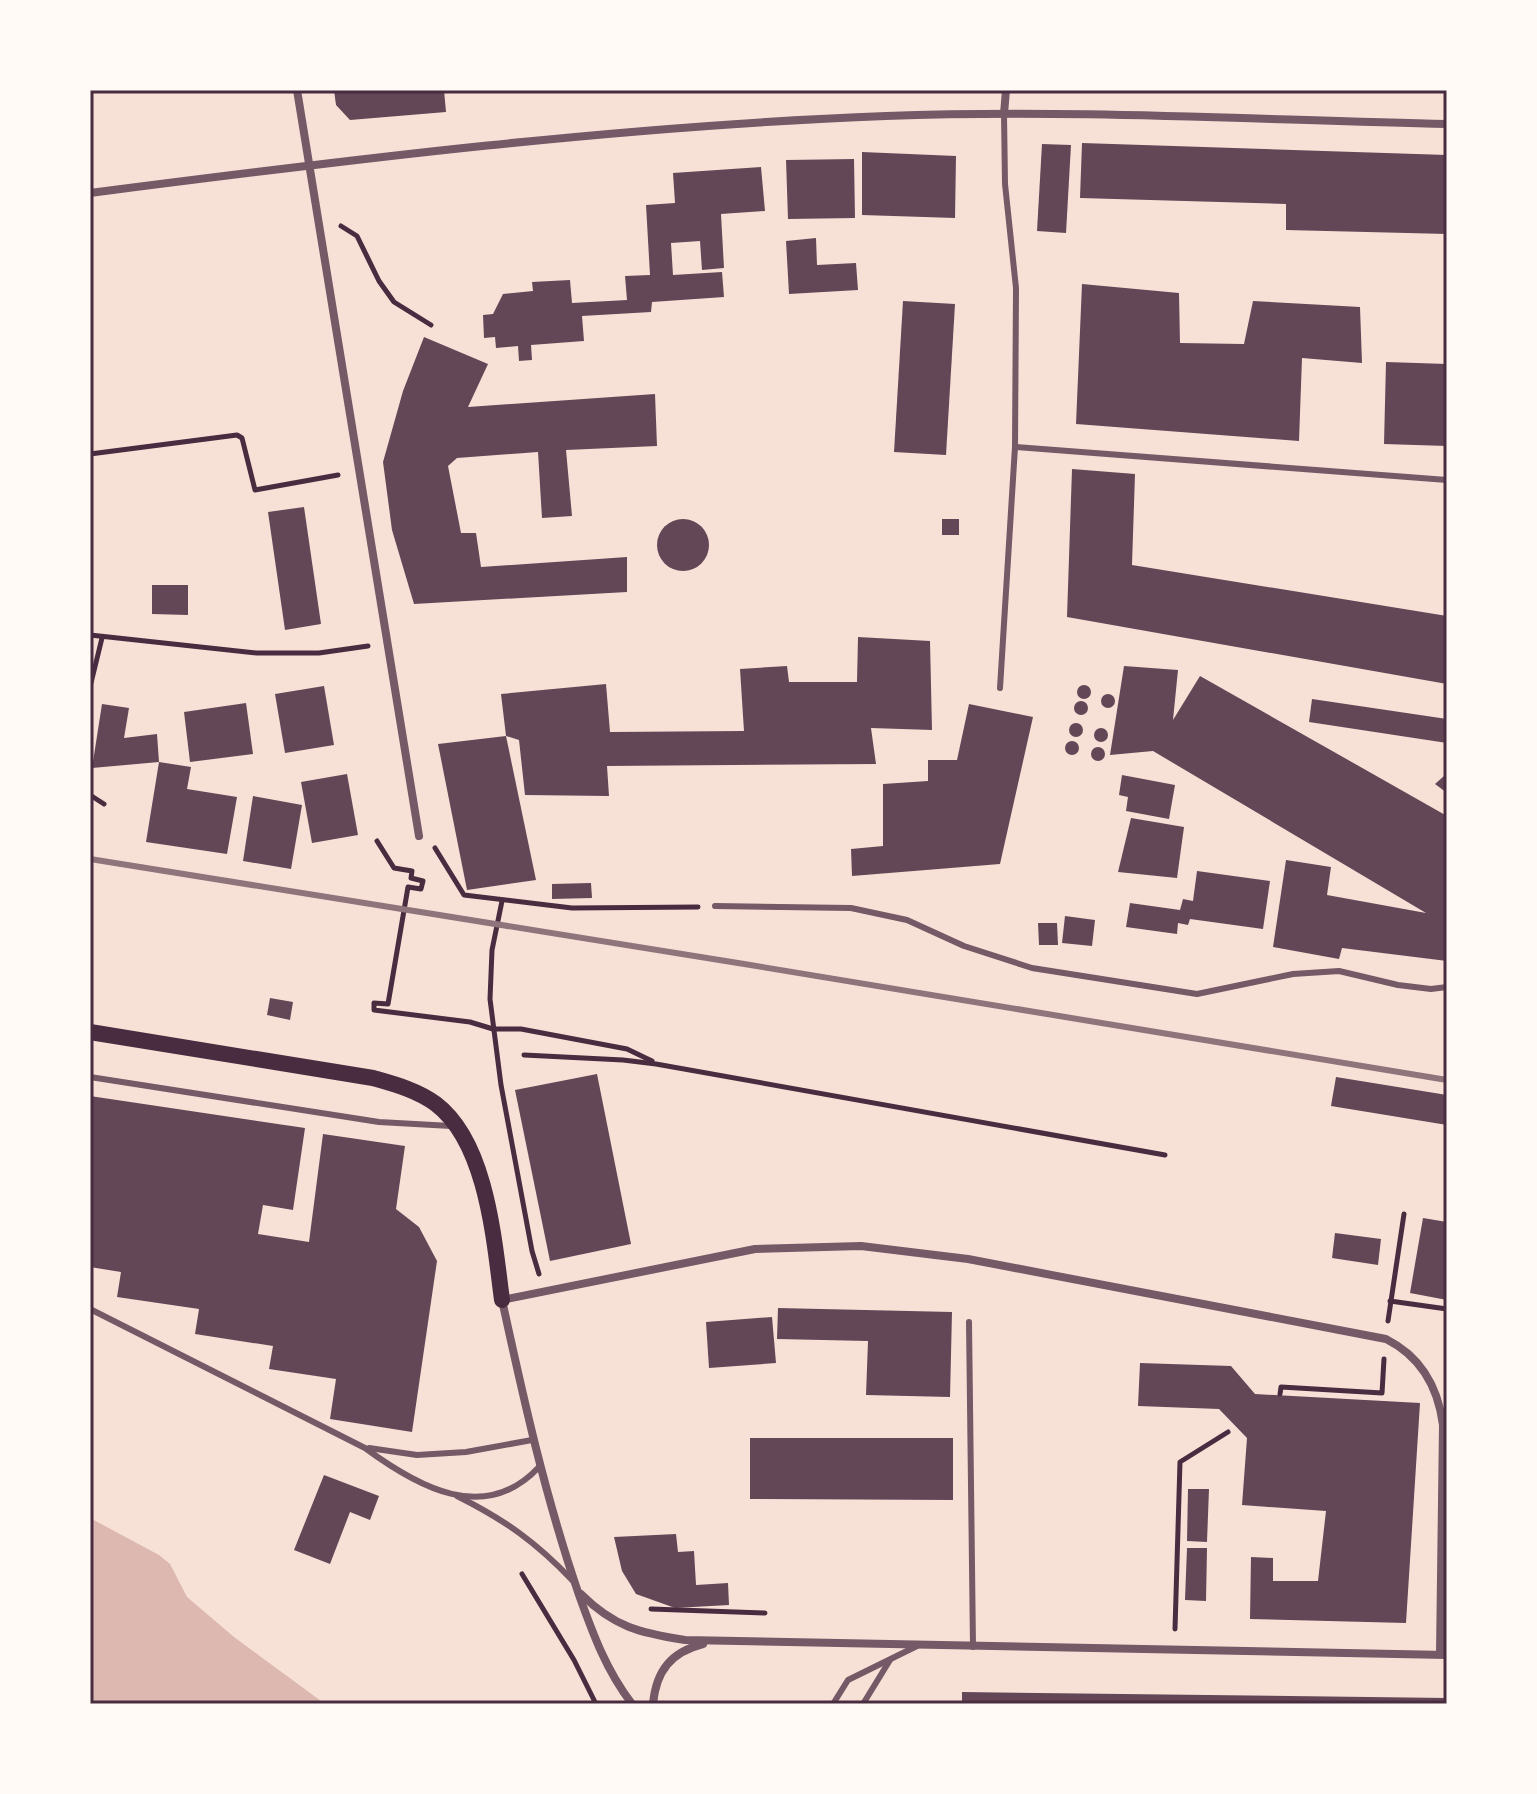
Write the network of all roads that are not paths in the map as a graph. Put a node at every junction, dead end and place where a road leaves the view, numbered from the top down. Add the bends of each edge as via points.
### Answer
1 (297, 90) edge
2 (1006, 90) edge
3 (1004, 114) junction
4 (1447, 124) edge
5 (309, 166) junction
6 (90, 193) edge
7 (1015, 447) junction
8 (1447, 480) edge
9 (1000, 688) dead end
10 (419, 836) road end
11 (715, 906) road end
12 (1447, 987) edge
13 (90, 1032) edge
14 (90, 1077) edge
15 (457, 1126) junction
16 (502, 1300) junction
17 (90, 1309) edge
18 (969, 1322) dead end
19 (532, 1440) junction
20 (365, 1448) junction
21 (539, 1467) junction
22 (454, 1495) junction
23 (575, 1582) junction
24 (579, 1592) junction
25 (712, 1642) junction
26 (917, 1646) junction
27 (973, 1647) junction
28 (1444, 1654) edge
29 (892, 1657) junction
30 (632, 1704) edge
31 (653, 1704) edge
32 (833, 1704) edge
33 (863, 1704) edge

1 - 5 street
2 - 3 street
3 - 4 street
3 - 5 street via 745,123
3 - 7 lane via 1016,288
5 - 6 street
5 - 10 street
7 - 8 lane
7 - 9 lane
11 - 12 lane via 851,908 907,920 1032,968 1197,994 1293,974 1339,971 1398,985
13 - 15 main road via 373,1078 436,1104
14 - 15 lane via 379,1122
15 - 16 main road via 480,1178
16 - 19 street
16 - 28 street via 755,1249 861,1246 968,1259 1386,1339 1417,1361 1440,1402
17 - 20 lane
18 - 27 lane
19 - 20 lane via 417,1455
19 - 21 street
20 - 22 lane via 427,1487
21 - 22 lane via 518,1487 501,1493
21 - 23 street
22 - 23 lane via 521,1533
23 - 24 street
24 - 25 street via 599,1612 632,1630
24 - 30 street via 596,1644
25 - 26 street
25 - 31 street via 687,1648 666,1665
26 - 27 street
26 - 29 lane
27 - 28 street
29 - 32 lane via 848,1680
29 - 33 lane

